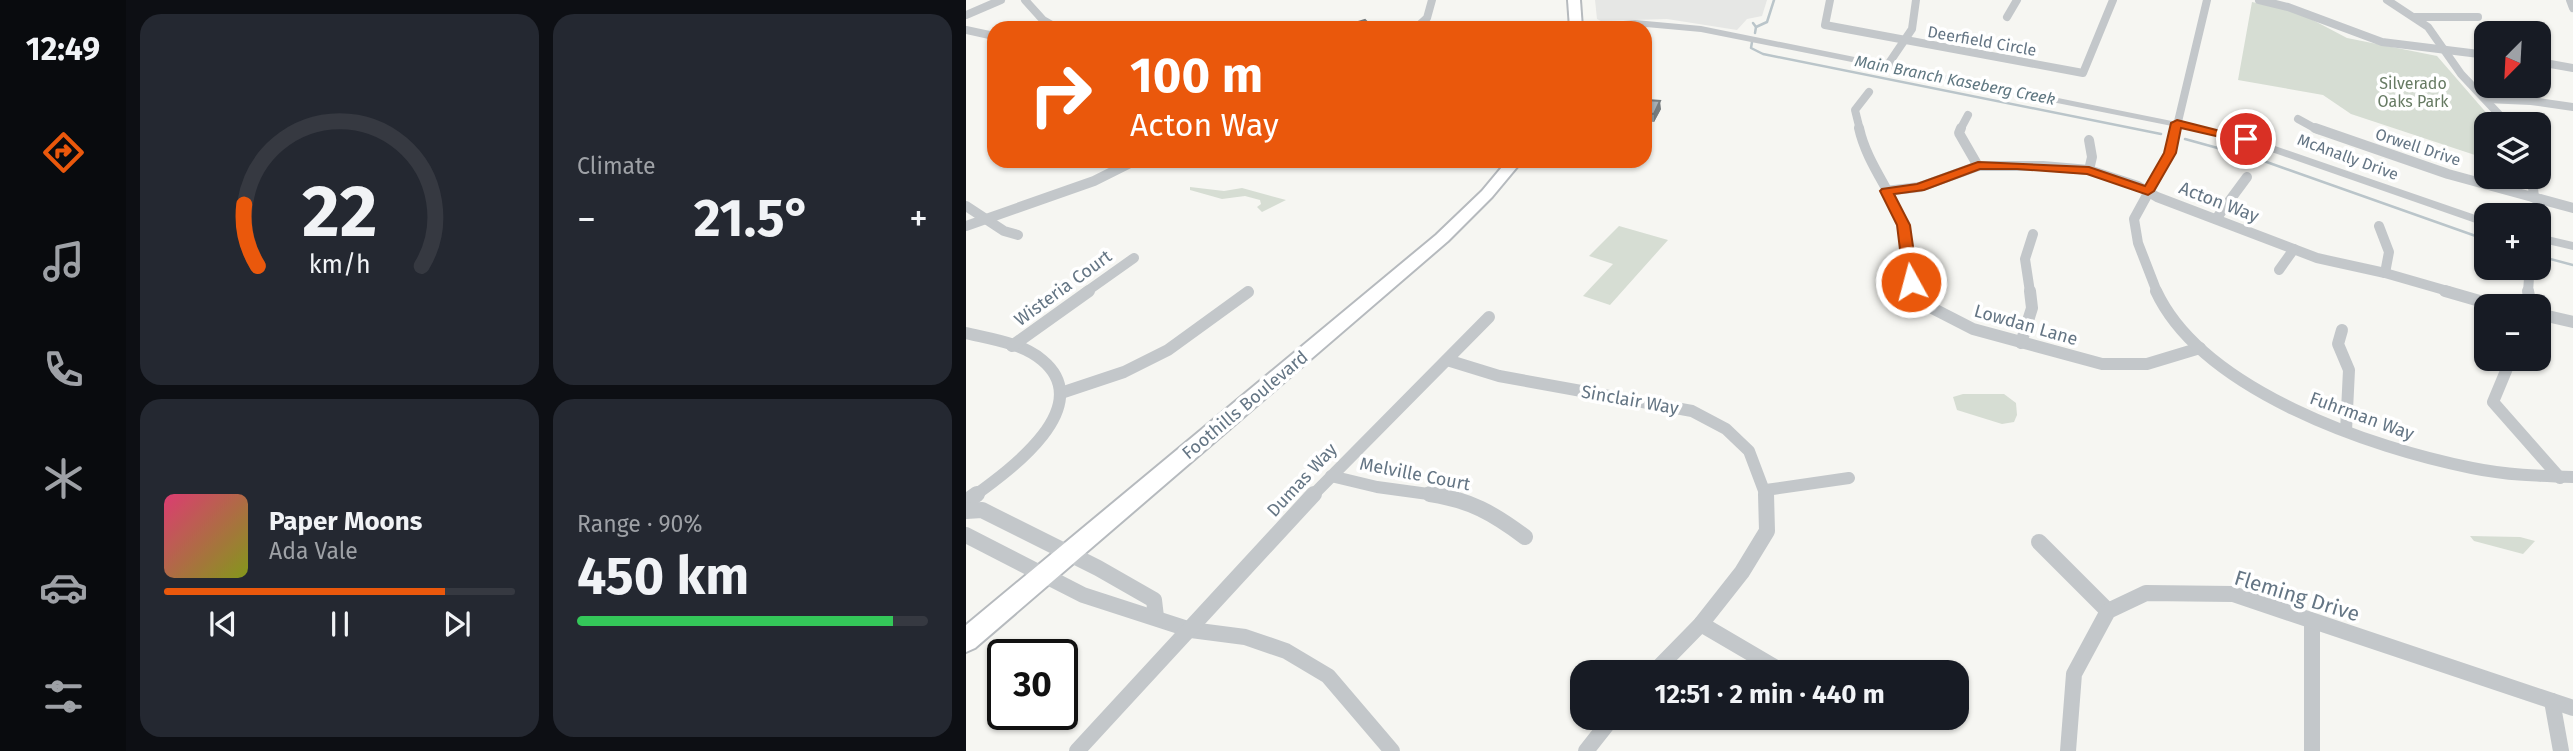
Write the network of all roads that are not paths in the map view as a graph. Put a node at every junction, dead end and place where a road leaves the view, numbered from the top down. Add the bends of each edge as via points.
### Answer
1 (1001, 0) edge
2 (1024, 0) edge
3 (1432, 0) edge
4 (1574, 0) edge
5 (1830, 0) edge
6 (1916, 0) edge
7 (2017, 0) edge
8 (2113, 0) edge
9 (2207, 0) edge
10 (2259, 0) edge
11 (2388, 0) edge
12 (2570, 0) edge
13 (2278, 1) edge
14 (2573, 8) edge
15 (966, 15) edge
16 (2007, 17) dead end
17 (2414, 17) junction
18 (2478, 17) dead end
19 (1044, 21) edge
20 (1424, 21) edge
21 (1575, 21) edge
22 (1652, 24) edge
23 (966, 30) edge
24 (987, 34) edge
25 (1906, 41) junction
26 (2444, 51) junction
27 (2474, 54) edge
28 (2552, 64) edge
29 (1887, 66) junction
30 (2573, 68) edge
31 (1869, 92) dead end
32 (2486, 99) junction
33 (2573, 107) edge
34 (2497, 112) edge
35 (1968, 114) dead end
36 (2298, 119) dead end
37 (2177, 123) junction
38 (2089, 140) dead end
39 (1978, 166) junction
40 (1120, 168) edge
41 (1509, 168) edge
42 (2089, 170) junction
43 (2247, 177) dead end
44 (2533, 189) edge
45 (1886, 191) junction
46 (2148, 191) junction
47 (2534, 198) junction
48 (966, 206) edge
49 (2573, 208) edge
50 (984, 218) junction
51 (2474, 218) edge
52 (2216, 219) junction
53 (966, 226) edge
54 (2379, 226) dead end
55 (2033, 234) dead end
56 (1018, 235) dead end
57 (2551, 241) edge
58 (2573, 246) edge
59 (2294, 249) junction
60 (1134, 258) dead end
61 (2279, 270) dead end
62 (2385, 273) junction
63 (1248, 292) dead end
64 (2474, 299) edge
65 (1489, 317) dead end
66 (2551, 317) edge
67 (2573, 322) edge
68 (2342, 330) dead end
69 (966, 333) edge
70 (2021, 343) junction
71 (1012, 346) junction
72 (2200, 348) junction
73 (1447, 360) junction
74 (2506, 371) edge
75 (1062, 393) junction
76 (2346, 431) junction
77 (1331, 476) junction
78 (1849, 478) dead end
79 (2567, 478) edge
80 (1766, 490) junction
81 (966, 502) edge
82 (966, 511) edge
83 (966, 535) edge
84 (1525, 537) dead end
85 (2039, 542) dead end
86 (1067, 554) junction
87 (1042, 576) junction
88 (2108, 611) junction
89 (1156, 617) junction
90 (2312, 622) junction
91 (1701, 624) junction
92 (1191, 630) junction
93 (966, 640) edge
94 (1666, 660) edge
95 (1762, 660) edge
96 (2552, 701) junction
97 (2573, 708) edge
98 (1603, 730) edge
99 (1077, 751) edge
100 (1392, 751) edge
101 (1586, 751) edge
102 (2068, 751) edge
103 (2312, 751) edge
104 (2561, 751) edge

1 - 15 street
2 - 19 street
3 - 20 street
4 - 21 main road
5 - 25 street, Deerfield Circle via 1825,25
6 - 25 street
7 - 16 street
8 - 25 street, Deerfield Circle via 2083,73
9 - 37 street, Fuhrman Way
10 - 13 street
11 - 17 street
12 - 14 street
13 - 26 street via 2373,40
17 - 18 street
17 - 26 street via 2428,27
22 - 29 street, McAnally Drive
23 - 24 street
25 - 29 street
26 - 27 street
26 - 32 street
28 - 30 street
29 - 37 street, McAnally Drive
31 - 45 street, Lowdan Lane via 1855,110 1858,131
32 - 33 street
32 - 34 street
35 - 39 street via 1959,133
36 - 47 street, Orwell Drive via 2411,162
37 - 46 street, Fuhrman Way via 2170,153
37 - 51 street, McAnally Drive via 2246,139
38 - 42 street
39 - 42 street, Acton Way
39 - 45 street, Acton Way via 1920,187
40 - 50 street
41 - 86 main road, Foothills Boulevard via 1442,238
42 - 46 street, Acton Way
43 - 52 street
44 - 47 street
45 - 70 street, Lowdan Lane via 1904,225 1911,282 1924,300 1958,323
46 - 52 street, Acton Way
46 - 72 street, Fuhrman Way via 2134,219 2137,242 2172,319
47 - 49 street, Orwell Drive
48 - 50 street
50 - 53 street
50 - 56 street
52 - 59 street, Acton Way
54 - 62 street via 2389,252
55 - 70 street via 2025,259 2032,307
57 - 58 street
59 - 61 street
59 - 62 street, Acton Way via 2332,263
60 - 71 street, Wisteria Court
62 - 64 street, Acton Way
63 - 75 street via 1168,350 1124,372
65 - 73 street, Dumas Way
66 - 67 street
68 - 76 street via 2338,345 2349,370
69 - 71 street
70 - 72 street, Lowdan Lane via 2116,365 2147,364
71 - 75 street via 1052,368
72 - 76 street, Fuhrman Way via 2255,388 2305,416
73 - 77 street, Dumas Way
73 - 80 street, Sinclair Way via 1499,376 1692,411 1726,429 1749,451
74 - 79 street via 2493,401
75 - 81 street via 1052,421 1027,454
76 - 79 street, Fuhrman Way via 2420,456 2504,473
77 - 84 street, Melville Court via 1457,498 1495,514
77 - 92 street, Dumas Way
78 - 80 street
80 - 91 street, Sinclair Way via 1766,531 1742,572
82 - 86 street via 982,510
83 - 87 street
85 - 88 street
86 - 87 main road, Foothills Boulevard
86 - 89 street via 1154,600
87 - 89 street via 1140,616
87 - 93 main road, Foothills Boulevard
88 - 90 street, Fleming Drive via 2146,593 2232,594
88 - 102 street via 2074,674
89 - 92 street
90 - 96 street, Fleming Drive
90 - 103 street
91 - 94 street, Sinclair Way
91 - 95 street
92 - 99 street, Dumas Way
92 - 100 street via 1286,651 1328,676
96 - 97 street, Fleming Drive
96 - 104 street
98 - 101 street

